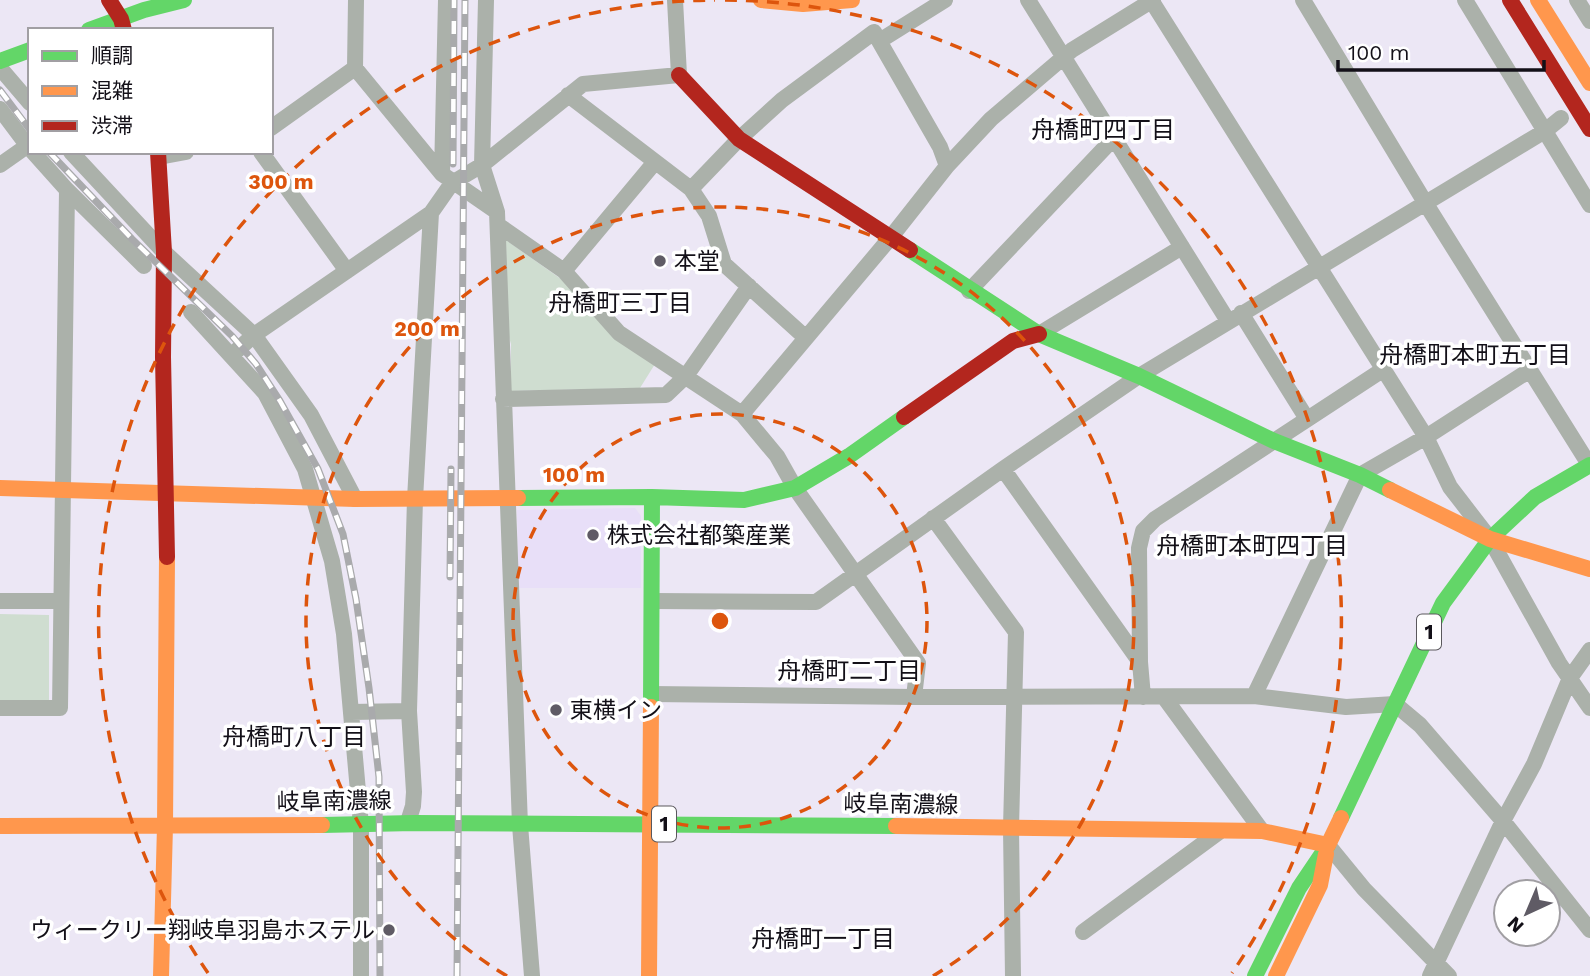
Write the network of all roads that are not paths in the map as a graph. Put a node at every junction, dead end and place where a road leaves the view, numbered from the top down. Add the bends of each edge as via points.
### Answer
1 (109, 0) edge
2 (184, 0) edge
3 (356, 0) edge
4 (446, 0) edge
5 (486, 0) edge
6 (675, 0) edge
7 (761, 0) edge
8 (852, 0) edge
9 (945, 0) edge
10 (1028, 0) edge
11 (1152, 0) edge
12 (1303, 0) edge
13 (1465, 0) edge
14 (1510, 0) edge
15 (1538, 0) edge
16 (1577, 0) edge
17 (1590, 21) edge
18 (123, 24) edge
19 (100, 28) edge
20 (881, 40) junction
21 (28, 51) edge
22 (1063, 57) junction
23 (0, 61) edge
24 (0, 68) edge
25 (355, 68) junction
26 (679, 75) junction
27 (1590, 83) edge
28 (568, 95) junction
29 (28, 101) edge
30 (0, 109) edge
31 (1562, 118) dead end
32 (273, 127) edge
33 (1590, 129) edge
34 (1545, 131) junction
35 (1114, 138) junction
36 (738, 139) junction
37 (28, 146) edge
38 (28, 150) edge
39 (35, 154) edge
40 (73, 154) edge
41 (262, 154) edge
42 (158, 155) edge
43 (655, 162) junction
44 (482, 164) junction
45 (0, 165) edge
46 (947, 166) junction
47 (447, 178) junction
48 (691, 189) junction
49 (67, 190) junction
50 (1426, 204) junction
51 (1590, 205) edge
52 (431, 214) junction
53 (497, 219) junction
54 (891, 237) junction
55 (1182, 247) junction
56 (164, 252) junction
57 (144, 266) dead end
58 (1320, 266) junction
59 (347, 271) junction
60 (564, 271) junction
61 (749, 286) junction
62 (969, 291) junction
63 (191, 312) dead end
64 (1235, 317) junction
65 (1039, 334) junction
66 (254, 335) junction
67 (806, 338) junction
68 (232, 355) junction
69 (1384, 369) junction
70 (1530, 370) junction
71 (685, 376) junction
72 (1139, 376) junction
73 (503, 399) junction
74 (743, 414) junction
75 (1307, 419) junction
76 (1426, 437) junction
77 (1274, 441) junction
78 (1590, 465) edge
79 (1003, 469) junction
80 (1360, 475) junction
81 (0, 488) edge
82 (795, 488) junction
83 (63, 489) junction
84 (167, 493) junction
85 (506, 497) junction
86 (652, 497) junction
87 (313, 498) junction
88 (355, 499) junction
89 (415, 499) junction
90 (933, 518) junction
91 (1490, 539) junction
92 (1590, 569) edge
93 (856, 575) junction
94 (0, 601) edge
95 (61, 601) junction
96 (653, 601) junction
97 (1590, 650) edge
98 (1140, 662) junction
99 (1570, 678) junction
100 (651, 694) junction
101 (1016, 696) junction
102 (1254, 696) junction
103 (914, 697) junction
104 (1143, 697) junction
105 (1164, 697) junction
106 (1395, 704) junction
107 (0, 708) edge
108 (1590, 708) edge
109 (409, 710) junction
110 (351, 712) junction
111 (1503, 821) junction
112 (408, 822) junction
113 (649, 824) junction
114 (361, 825) junction
115 (520, 825) junction
116 (0, 826) edge
117 (165, 826) junction
118 (1011, 828) junction
119 (1221, 831) junction
120 (1262, 831) junction
121 (1328, 845) junction
122 (1590, 930) edge
123 (1083, 932) dead end
124 (1433, 969) edge
125 (161, 976) edge
126 (361, 976) edge
127 (532, 976) edge
128 (649, 976) edge
129 (1013, 976) edge
130 (1255, 976) edge
131 (1276, 976) edge
132 (1449, 976) edge

1 - 18 main road
2 - 18 main road via 144,10
3 - 25 street
4 - 47 street
5 - 44 street
6 - 26 street
7 - 8 main road via 803,5
9 - 20 street
10 - 22 street
11 - 22 street
11 - 58 street
12 - 50 street
13 - 34 street
14 - 33 main road
15 - 27 main road
16 - 17 street
18 - 19 main road
20 - 36 street via 874,32
20 - 46 street
21 - 23 main road
22 - 35 street
22 - 46 street via 991,119
24 - 29 street
25 - 32 street
25 - 47 street
26 - 28 street via 583,84
26 - 36 main road
28 - 43 street
28 - 44 street
30 - 37 street
31 - 34 street
34 - 50 street
34 - 51 street
35 - 55 street
35 - 62 street
36 - 48 street
36 - 54 main road
38 - 45 street
39 - 49 street
40 - 56 street
41 - 59 street
42 - 56 main road
43 - 48 street
43 - 60 street
44 - 47 street
44 - 53 street
46 - 54 street
47 - 52 street
47 - 53 street
48 - 61 street via 709,216 724,264
49 - 57 street
49 - 83 street
50 - 58 street
50 - 70 street
52 - 59 street
52 - 89 street
53 - 60 street
53 - 73 street
54 - 62 main road
54 - 67 street
55 - 64 street
55 - 65 street
56 - 66 street
56 - 84 main road
58 - 64 street
58 - 69 street
59 - 66 street
60 - 71 street via 619,333
61 - 67 street
61 - 71 street
62 - 65 main road
63 - 68 street
64 - 72 street
64 - 75 street
65 - 72 main road
65 - 82 main road via 1013,341 849,456
66 - 68 street
66 - 88 street via 311,415
67 - 74 street
68 - 87 street via 265,393 305,470
69 - 75 street
69 - 76 street
70 - 76 street
70 - 78 street
71 - 73 street via 666,396
71 - 74 street
72 - 77 main road
72 - 79 street
73 - 85 street
74 - 82 street via 777,456
75 - 77 street
76 - 80 street
76 - 91 street via 1450,487
77 - 80 main road
77 - 98 street via 1143,531 1139,548
78 - 91 main road, 1 via 1535,497
79 - 90 street
79 - 98 street
80 - 91 main road
80 - 102 street
81 - 83 main road
82 - 86 main road via 744,500
82 - 93 street
83 - 84 main road
83 - 95 street
84 - 87 main road
84 - 117 main road
85 - 86 main road
85 - 89 main road
85 - 115 street
86 - 96 main road
87 - 88 main road
87 - 110 street via 332,561
88 - 89 main road
89 - 109 street
90 - 93 street
90 - 101 street via 1016,632
91 - 92 main road
91 - 99 street
91 - 106 main road, 1 via 1443,603
93 - 96 street via 816,602
93 - 103 street via 918,663
94 - 95 street
95 - 107 street via 60,708
96 - 100 main road
97 - 99 street
98 - 104 street
99 - 108 street
99 - 111 street via 1534,764
100 - 103 street
100 - 113 main road
101 - 103 street
101 - 104 street
101 - 118 street
102 - 105 street
102 - 106 street via 1346,707
104 - 105 street
105 - 120 street
106 - 111 street via 1420,725
106 - 121 main road, 1
109 - 110 street
109 - 112 street via 414,792
110 - 114 street
111 - 122 street
111 - 124 street
112 - 114 main road, 岐阜南濃線 / 1
112 - 115 main road, 岐阜南濃線 / 1
113 - 115 main road, 岐阜南濃線 / 1
113 - 118 main road, 岐阜南濃線 / 1
113 - 128 main road
114 - 117 main road, 岐阜南濃線 / 1
114 - 126 street
115 - 127 street
116 - 117 main road, 岐阜南濃線 / 1
117 - 125 main road
118 - 119 main road, 岐阜南濃線 / 1
118 - 129 street
119 - 120 main road, 岐阜南濃線 / 1
119 - 123 street
120 - 121 main road, 岐阜南濃線 / 1
121 - 124 street
121 - 130 main road via 1299,888
121 - 131 main road via 1320,885
124 - 132 street

